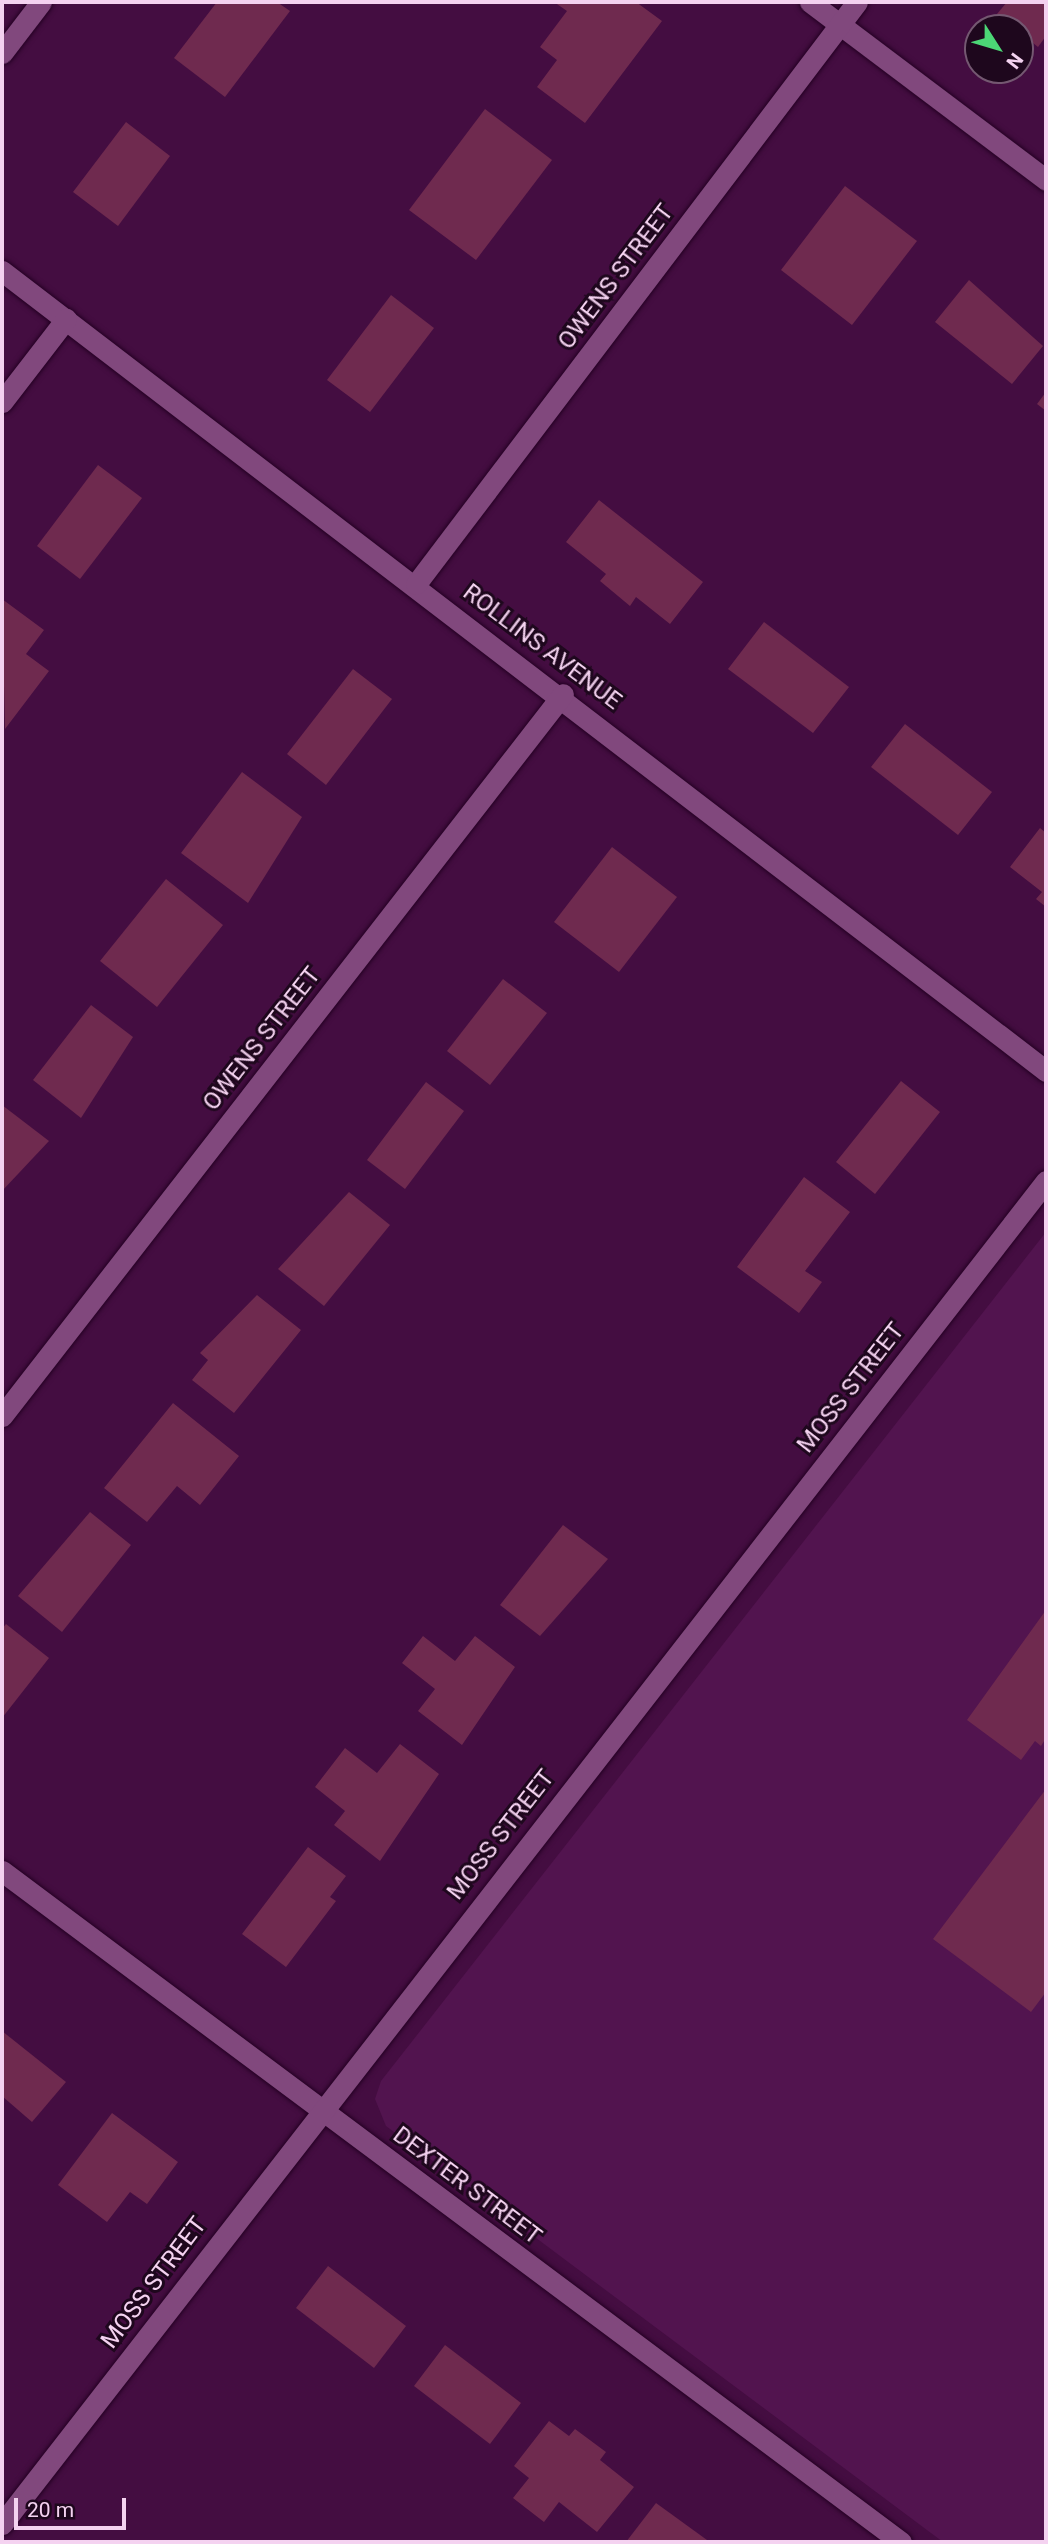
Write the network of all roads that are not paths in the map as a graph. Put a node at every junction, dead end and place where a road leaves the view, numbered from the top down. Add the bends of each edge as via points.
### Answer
1 (40, 2) edge
2 (810, 2) edge
3 (858, 2) edge
4 (840, 24) junction
5 (2, 53) edge
6 (1046, 180) edge
7 (2, 271) edge
8 (66, 319) junction
9 (2, 402) edge
10 (416, 584) junction
11 (563, 694) junction
12 (1046, 1071) edge
13 (1046, 1181) edge
14 (2, 1416) edge
15 (2, 1871) edge
16 (320, 2109) junction
17 (2, 2524) edge
18 (901, 2542) edge

1 - 5 street
2 - 4 street
3 - 4 street, OWENS STREET
4 - 6 street
4 - 10 street, OWENS STREET
7 - 8 street, ROLLINS AVENUE
8 - 9 street
8 - 10 street, ROLLINS AVENUE
10 - 11 street, ROLLINS AVENUE
11 - 12 street, ROLLINS AVENUE
11 - 14 street, OWENS STREET
13 - 16 street, MOSS STREET
15 - 16 street, DEXTER STREET
16 - 17 street, MOSS STREET
16 - 18 street, DEXTER STREET

